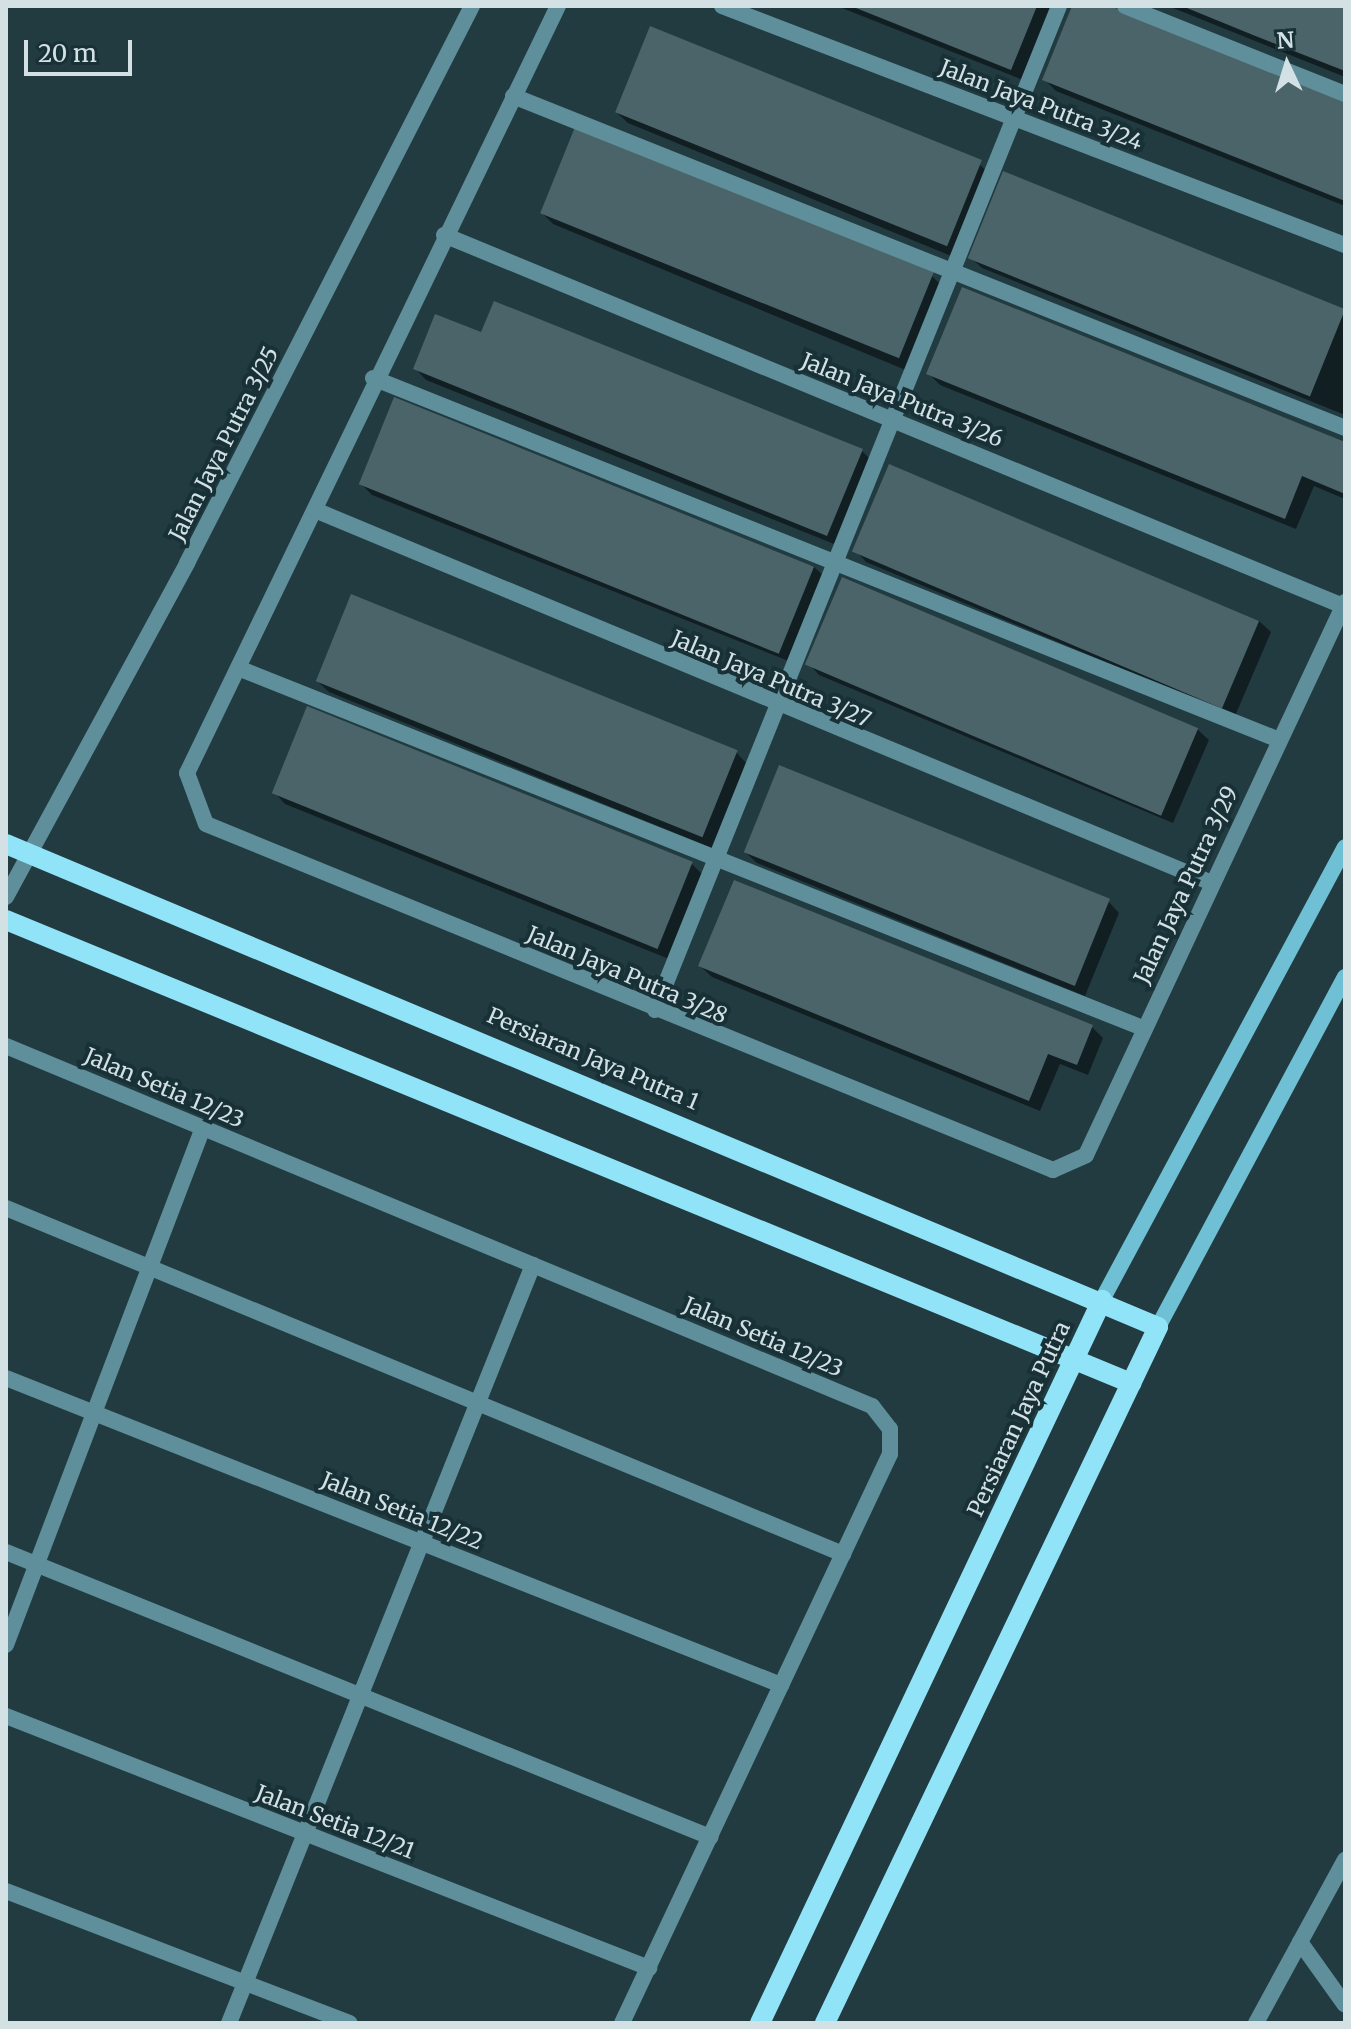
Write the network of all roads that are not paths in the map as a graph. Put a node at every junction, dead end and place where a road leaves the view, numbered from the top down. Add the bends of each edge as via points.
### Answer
1 (472, 6) edge
2 (558, 6) edge
3 (722, 6) edge
4 (1059, 6) edge
5 (1125, 6) edge
6 (1345, 94) edge
7 (513, 96) junction
8 (1016, 119) junction
9 (444, 235) junction
10 (1345, 245) edge
11 (953, 272) junction
12 (373, 378) junction
13 (894, 420) junction
14 (1345, 428) edge
15 (315, 510) junction
16 (836, 563) junction
17 (1344, 604) edge
18 (238, 668) junction
19 (777, 706) junction
20 (1277, 739) junction
21 (6, 844) edge
22 (1345, 847) edge
23 (26, 852) junction
24 (716, 858) junction
25 (1212, 883) junction
26 (6, 897) edge
27 (6, 920) edge
28 (1345, 977) edge
29 (655, 1010) junction
30 (1145, 1029) junction
31 (6, 1046) edge
32 (203, 1128) junction
33 (1053, 1170) joint
34 (6, 1208) edge
35 (533, 1265) junction
36 (150, 1267) junction
37 (1102, 1300) junction
38 (1158, 1327) junction
39 (1074, 1360) junction
40 (6, 1378) edge
41 (1131, 1383) junction
42 (479, 1400) junction
43 (94, 1413) junction
44 (421, 1542) junction
45 (6, 1552) edge
46 (843, 1554) junction
47 (37, 1564) junction
48 (6, 1645) edge
49 (781, 1685) junction
50 (360, 1695) junction
51 (6, 1716) edge
52 (305, 1834) junction
53 (710, 1837) junction
54 (1345, 1860) edge
55 (6, 1891) edge
56 (1300, 1942) junction
57 (649, 1968) junction
58 (245, 1983) junction
59 (1345, 2005) edge
60 (229, 2023) edge
61 (350, 2023) edge
62 (622, 2023) edge
63 (760, 2023) edge
64 (825, 2023) edge
65 (1256, 2023) edge

1 - 23 street, Jalan Jaya Putra 3/25 via 187,563
2 - 7 street
3 - 8 street, Jalan Jaya Putra 3/24
4 - 8 street
5 - 6 street
7 - 9 street
7 - 11 street
8 - 10 street, Jalan Jaya Putra 3/24
8 - 11 street
9 - 12 street
9 - 13 street, Jalan Jaya Putra 3/26
11 - 13 street
11 - 14 street
12 - 15 street
12 - 16 street
13 - 16 street
13 - 17 street, Jalan Jaya Putra 3/26
15 - 18 street
15 - 19 street, Jalan Jaya Putra 3/27
16 - 19 street
16 - 20 street
17 - 20 street, Jalan Jaya Putra 3/29
18 - 24 street
18 - 29 street, Jalan Jaya Putra 3/28 via 187,773 194,806 206,824
19 - 24 street
19 - 25 street, Jalan Jaya Putra 3/27
20 - 25 street, Jalan Jaya Putra 3/29
21 - 23 main road, Persiaran Jaya Putra 1
22 - 37 street, Persiaran Jaya Putra
23 - 26 street, Jalan Jaya Putra 3/25
23 - 37 main road, Persiaran Jaya Putra 1
24 - 29 street
24 - 30 street
25 - 30 street, Jalan Jaya Putra 3/29
27 - 39 main road
28 - 38 street
29 - 33 street, Jalan Jaya Putra 3/28
30 - 33 street, Jalan Jaya Putra 3/29 via 1086,1155
31 - 32 street, Jalan Setia 12/23
32 - 35 street, Jalan Setia 12/23
32 - 36 street
34 - 36 street
35 - 42 street
35 - 46 street, Jalan Setia 12/23 via 872,1406 890,1429 890,1454
36 - 42 street
36 - 43 street
37 - 38 main road, Persiaran Jaya Putra 1
37 - 39 main road, Persiaran Jaya Putra
38 - 41 main road
39 - 41 main road
39 - 63 main road, Persiaran Jaya Putra
40 - 43 street, Jalan Setia 12/22
41 - 64 main road
42 - 44 street
42 - 46 street
43 - 44 street, Jalan Setia 12/22
43 - 47 street
44 - 49 street, Jalan Setia 12/22
44 - 50 street
45 - 47 street
46 - 49 street, Jalan Setia 12/23
47 - 48 street
47 - 50 street
49 - 53 street, Jalan Setia 12/23
50 - 52 street
50 - 53 street
51 - 52 street, Jalan Setia 12/21
52 - 57 street, Jalan Setia 12/21
52 - 58 street
53 - 57 street, Jalan Setia 12/23
54 - 56 street
55 - 58 street
56 - 59 street
56 - 65 street
57 - 62 street, Jalan Setia 12/23
58 - 60 street
58 - 61 street

